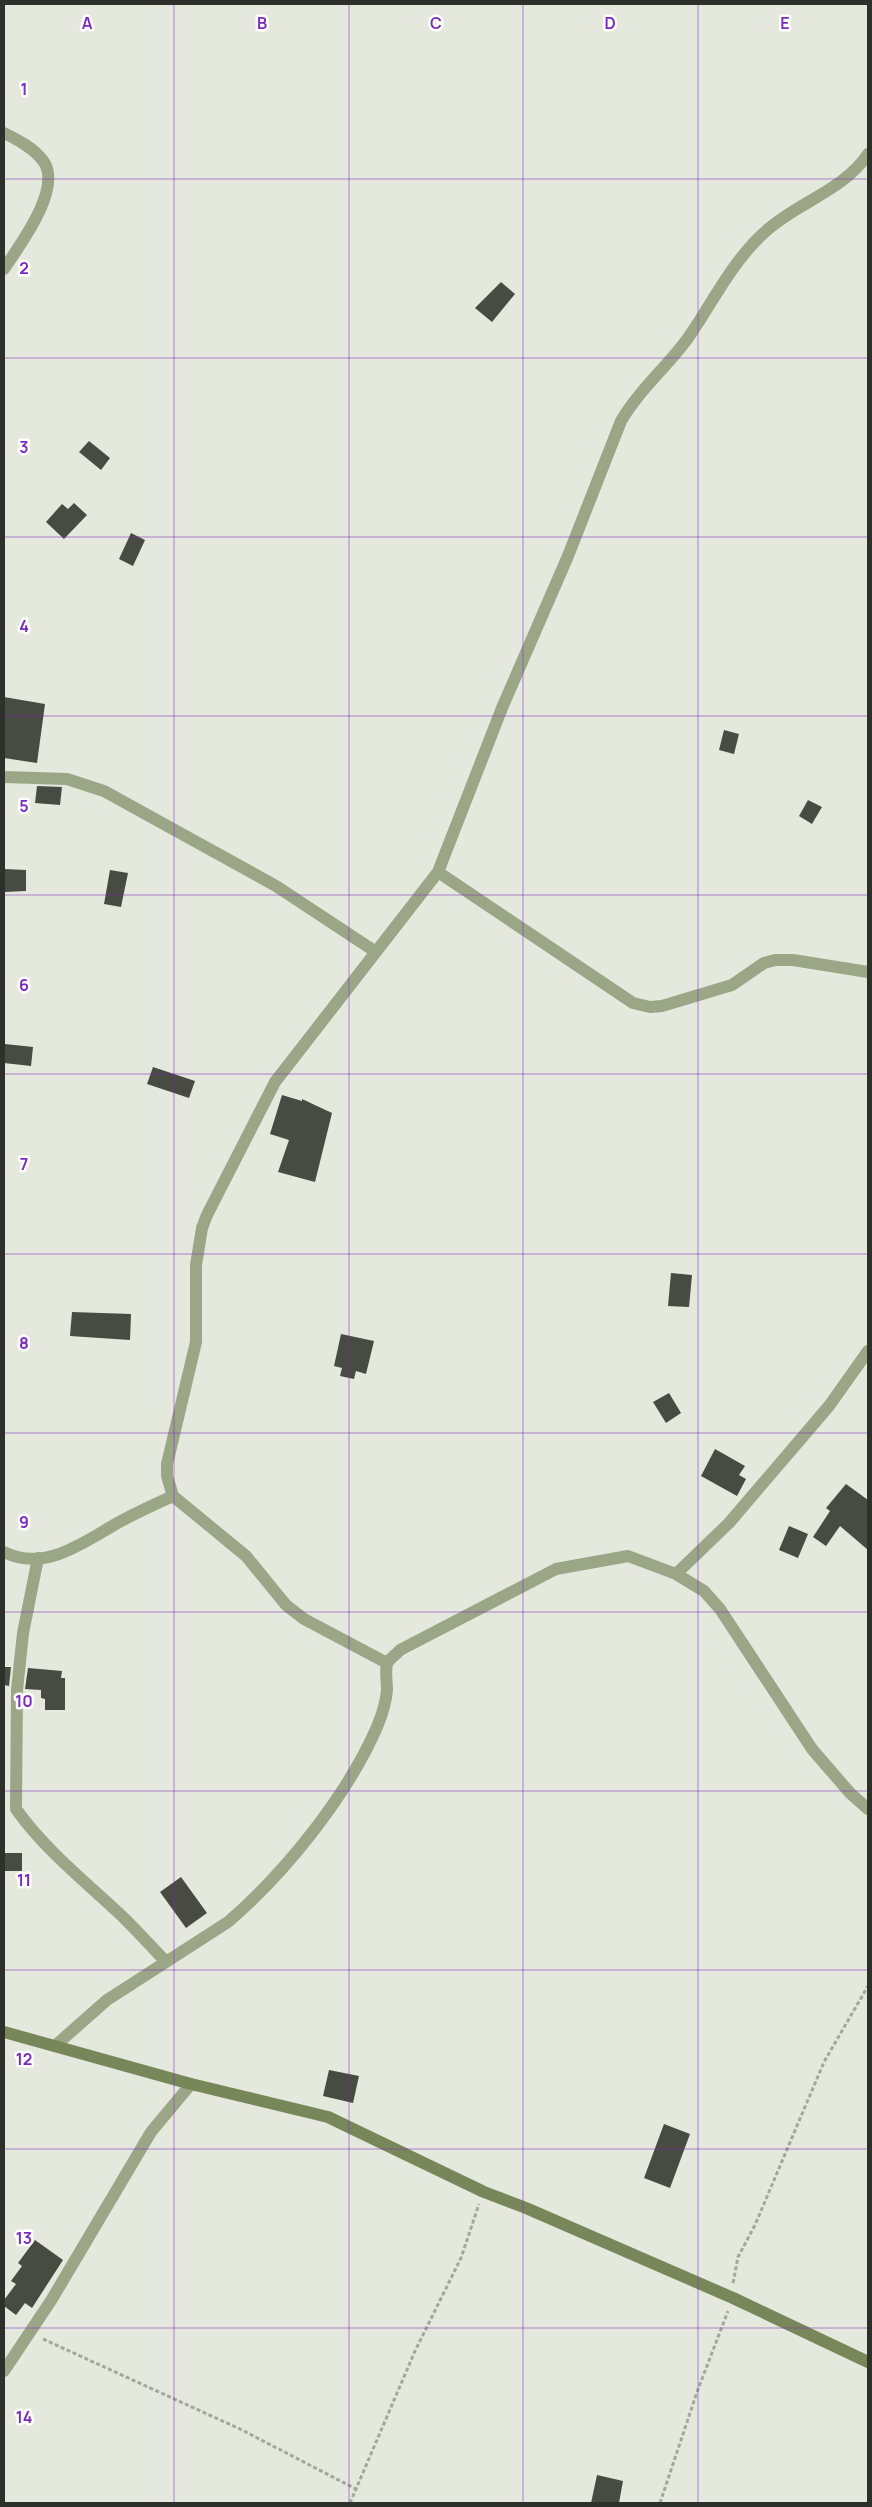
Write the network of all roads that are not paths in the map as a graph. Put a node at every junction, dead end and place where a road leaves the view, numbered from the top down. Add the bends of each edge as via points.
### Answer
1 (4, 133) edge
2 (868, 154) edge
3 (4, 269) edge
4 (4, 777) edge
5 (438, 872) junction
6 (376, 952) junction
7 (868, 972) edge
8 (868, 1351) edge
9 (173, 1496) junction
10 (4, 1552) edge
11 (38, 1558) junction
12 (676, 1574) junction
13 (387, 1663) junction
14 (868, 1809) edge
15 (166, 1962) junction
16 (4, 2032) edge
17 (56, 2045) junction
18 (191, 2084) junction
19 (868, 2362) edge
20 (4, 2371) edge

1 - 3 street via 20,141 44,162 48,183 37,216
2 - 5 street via 846,179 767,230 743,253 688,339 630,406 621,421
4 - 6 street via 67,779 104,790 276,886
5 - 6 street
5 - 7 street via 633,1003 650,1007 732,985 764,963 775,960
6 - 9 street via 275,1082 202,1228 196,1265 196,1342 167,1464
8 - 12 street via 828,1406 729,1523
9 - 11 street via 115,1524 75,1549
9 - 13 street via 246,1556 286,1605 304,1619
10 - 11 street via 27,1560
11 - 15 street via 23,1633 17,1690 16,1809 24,1821
12 - 13 street via 628,1556 556,1569 409,1644
12 - 14 street via 704,1591 720,1609 812,1749
13 - 15 street via 384,1708 377,1728 324,1816 243,1909
15 - 17 street via 107,2000
16 - 17 main road
17 - 18 main road
18 - 19 main road via 328,2117 484,2192 733,2298
18 - 20 street via 151,2132 52,2299

